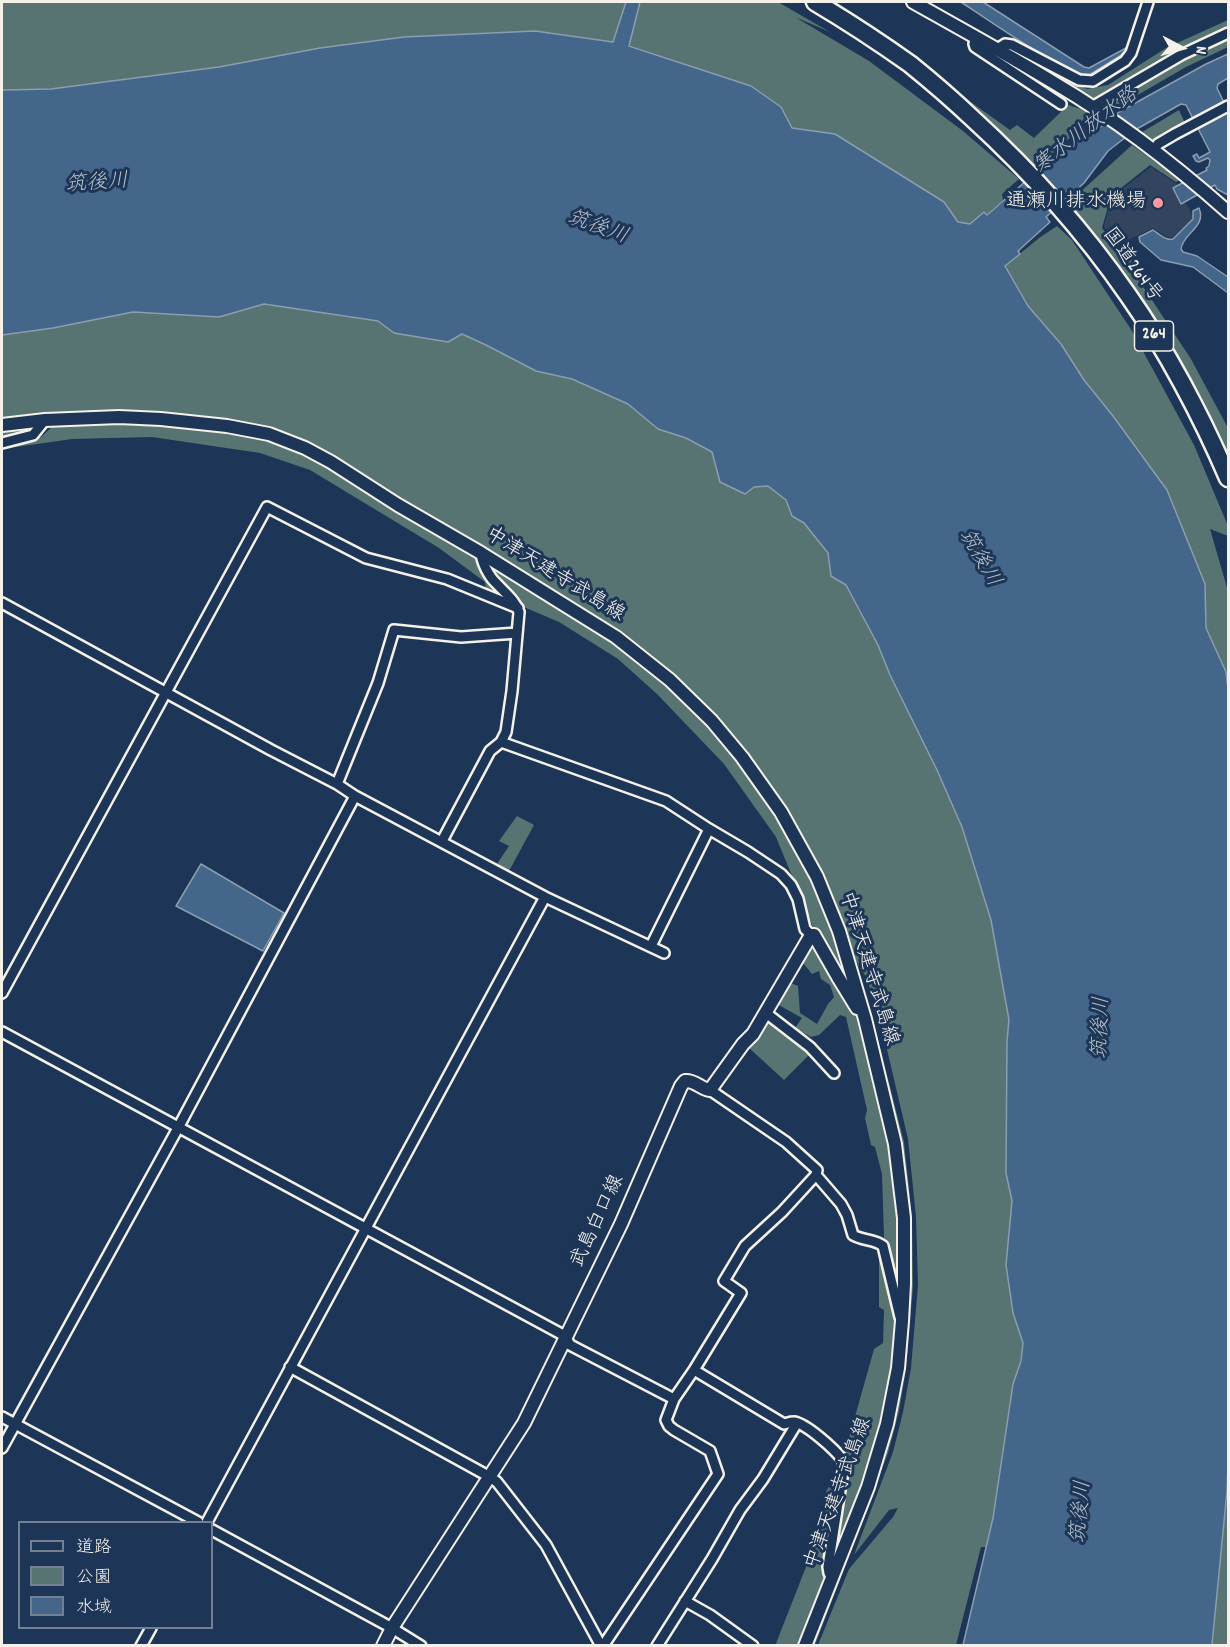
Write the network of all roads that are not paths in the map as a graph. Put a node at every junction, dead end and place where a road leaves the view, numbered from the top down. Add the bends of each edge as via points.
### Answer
1 (815, 2) edge
2 (913, 2) edge
3 (1148, 2) edge
4 (1228, 33) edge
5 (976, 38) junction
6 (996, 50) junction
7 (1060, 104) dead end
8 (1228, 106) edge
9 (1094, 108) junction
10 (1151, 148) junction
11 (1228, 212) edge
12 (45, 420) junction
13 (2, 425) edge
14 (2, 443) edge
15 (1228, 478) edge
16 (481, 553) junction
17 (2, 603) edge
18 (518, 608) junction
19 (518, 633) junction
20 (165, 693) junction
21 (501, 742) junction
22 (337, 784) junction
23 (356, 796) junction
24 (709, 829) junction
25 (442, 841) junction
26 (545, 897) junction
27 (811, 935) junction
28 (651, 946) junction
29 (663, 953) dead end
30 (2, 993) edge
31 (766, 1013) junction
32 (865, 1019) junction
33 (2, 1032) edge
34 (834, 1073) dead end
35 (710, 1090) junction
36 (178, 1128) junction
37 (816, 1175) junction
38 (367, 1228) junction
39 (902, 1321) junction
40 (565, 1336) junction
41 (290, 1368) junction
42 (694, 1370) junction
43 (674, 1399) junction
44 (2, 1417) edge
45 (797, 1423) junction
46 (15, 1424) junction
47 (2, 1448) edge
48 (490, 1477) junction
49 (196, 1521) edge
50 (208, 1521) edge
51 (213, 1531) edge
52 (832, 1578) junction
53 (685, 1601) junction
54 (393, 1628) junction
55 (150, 1629) edge
56 (141, 1646) edge
57 (383, 1646) edge
58 (421, 1646) edge
59 (602, 1646) edge
60 (657, 1646) edge
61 (753, 1646) edge
62 (805, 1646) edge

1 - 15 highway, 国道264号 / 264 via 860,29 951,98 1060,207 1128,295 1168,358
2 - 5 main road
3 - 6 street via 1131,53 1093,81 1079,80 1012,45 1005,44
4 - 9 street via 1181,55
5 - 6 main road
5 - 7 street via 975,47
6 - 9 main road
8 - 10 street
9 - 10 main road
10 - 11 main road
12 - 13 main road, 中津天建寺武島線
12 - 14 street via 33,435
12 - 16 main road, 中津天建寺武島線 via 161,419 269,434 331,462
16 - 18 street via 494,582
16 - 32 main road, 中津天建寺武島線 via 616,637 670,680 712,721 781,812 817,877 839,931
17 - 20 street
18 - 19 street
18 - 20 street via 447,579 366,558 267,507
19 - 21 street via 513,692
19 - 22 street via 461,638 394,630 378,683
20 - 22 street
20 - 30 street
21 - 24 street via 666,801
21 - 25 street via 490,751
22 - 23 street
23 - 25 street
23 - 36 street
24 - 27 street via 781,874 795,892 805,929
24 - 28 street
25 - 26 street
26 - 28 street
26 - 38 street
27 - 31 main road
27 - 32 main road
28 - 29 street
31 - 34 street via 810,1047
31 - 35 main road
32 - 39 main road, 中津天建寺武島線 via 895,1144 904,1218
33 - 36 street
35 - 37 street via 786,1142 817,1170
35 - 40 main road, 武島白口線 via 691,1081 681,1086 621,1224
36 - 38 street
36 - 46 street
37 - 39 street via 844,1209 853,1235 883,1246
37 - 42 street via 745,1246 734,1263 724,1281 741,1293
38 - 40 street
38 - 41 street
39 - 52 main road, 中津天建寺武島線 via 887,1424 868,1487
40 - 43 street via 570,1345
40 - 48 main road, 武島白口線 via 524,1423
41 - 48 street
41 - 50 street
42 - 43 street
42 - 45 street via 784,1424
43 - 59 street via 666,1420 669,1426 710,1451 718,1474
44 - 46 street
45 - 52 street via 844,1464 828,1567
45 - 53 street
46 - 47 street
46 - 49 street
48 - 54 main road, 武島白口線
48 - 59 street via 546,1545
51 - 54 street
52 - 62 main road, 中津天建寺武島線
53 - 60 street
53 - 61 street
54 - 57 main road, 武島白口線
54 - 58 street
55 - 56 street

